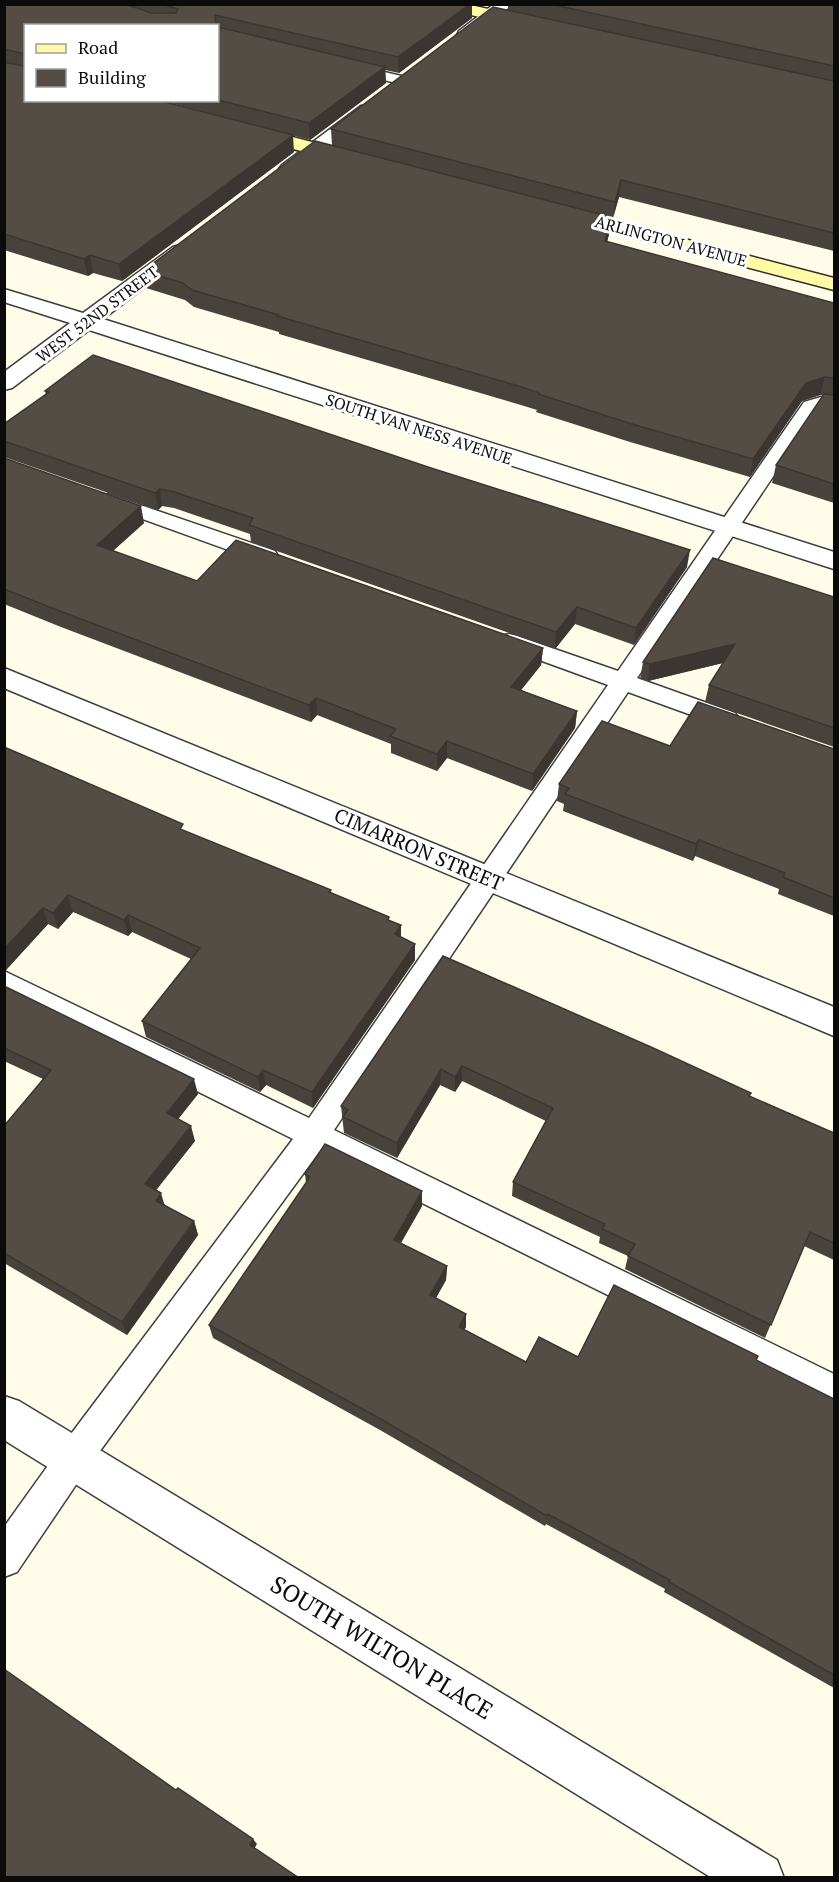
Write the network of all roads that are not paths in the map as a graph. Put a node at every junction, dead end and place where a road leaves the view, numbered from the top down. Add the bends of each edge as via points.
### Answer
1 (442, 4) edge
2 (498, 10) edge
3 (549, 27) edge
4 (448, 48) edge
5 (339, 65) edge
6 (422, 68) edge
7 (405, 81) junction
8 (228, 127) edge
9 (316, 149) junction
10 (368, 163) edge
11 (278, 178) edge
12 (549, 209) edge
13 (192, 242) edge
14 (834, 284) edge
15 (4, 295) edge
16 (88, 321) junction
17 (4, 384) edge
18 (834, 405) edge
19 (83, 491) edge
20 (728, 527) junction
21 (834, 561) edge
22 (285, 562) edge
23 (487, 633) edge
24 (4, 677) edge
25 (621, 681) junction
26 (745, 725) edge
27 (488, 878) junction
28 (4, 982) edge
29 (834, 1022) edge
30 (315, 1133) junction
31 (834, 1391) edge
32 (4, 1416) edge
33 (74, 1458) junction
34 (4, 1559) edge
35 (759, 1878) edge

1 - 2 main road
2 - 3 main road
2 - 4 street
5 - 7 lane
6 - 7 street
7 - 9 street
8 - 9 main road
9 - 10 main road
9 - 11 street
12 - 14 main road, ARLINGTON AVENUE
13 - 16 street, WEST 52ND STREET
15 - 16 street, SOUTH VAN NESS AVENUE
16 - 17 street, WEST 52ND STREET
16 - 20 street, SOUTH VAN NESS AVENUE
18 - 20 lane via 811,405
19 - 22 lane
20 - 21 street, SOUTH VAN NESS AVENUE
20 - 25 lane
23 - 25 lane
24 - 27 street, CIMARRON STREET
25 - 26 lane
25 - 27 lane
27 - 29 street, CIMARRON STREET
27 - 30 lane
28 - 30 lane
30 - 31 lane
30 - 33 lane
32 - 33 street, SOUTH WILTON PLACE
33 - 34 lane
33 - 35 street, SOUTH WILTON PLACE

